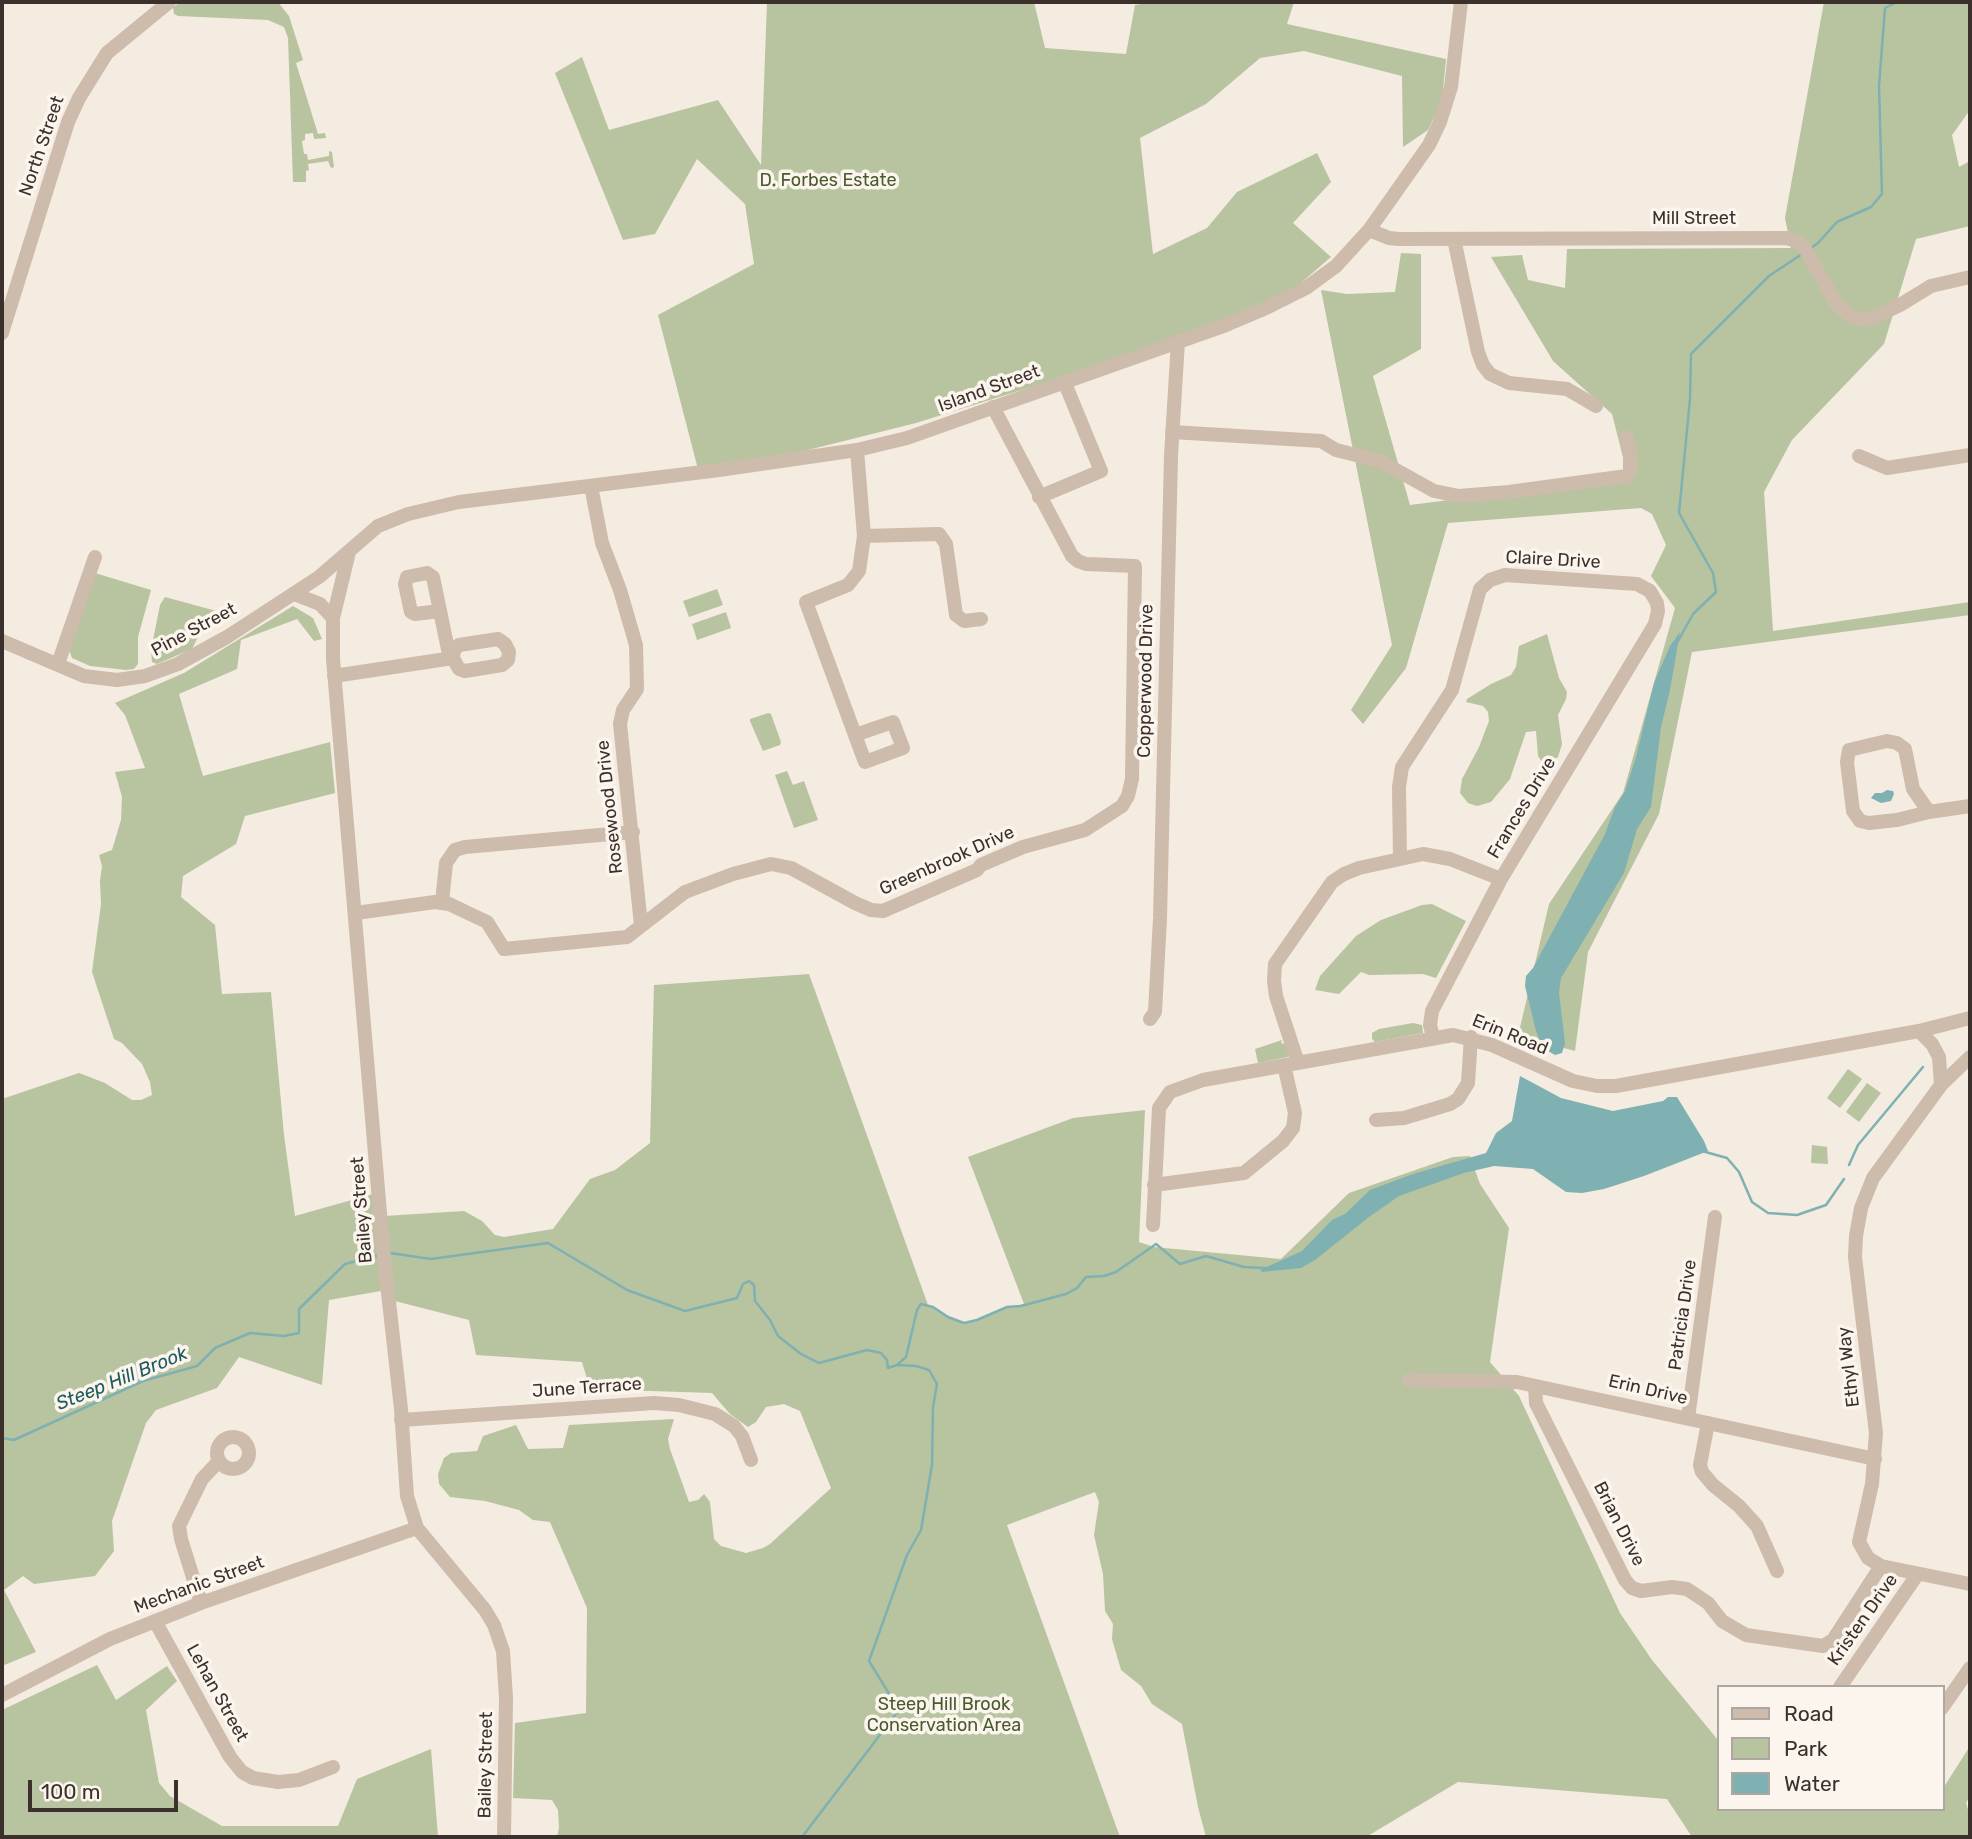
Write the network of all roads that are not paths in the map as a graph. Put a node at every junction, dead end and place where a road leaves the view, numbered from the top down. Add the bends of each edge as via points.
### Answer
1 (169, 2) edge
2 (1461, 2) edge
3 (1370, 230) junction
4 (1454, 239) junction
5 (1970, 277) edge
6 (2, 333) edge
7 (1178, 341) junction
8 (1064, 381) junction
9 (1595, 406) dead end
10 (993, 407) junction
11 (1172, 432) junction
12 (1626, 437) dead end
13 (857, 450) junction
14 (1970, 455) edge
15 (1859, 456) dead end
16 (591, 486) junction
17 (1039, 497) junction
18 (864, 537) junction
19 (348, 552) junction
20 (95, 557) dead end
21 (294, 594) junction
22 (1657, 603) joint
23 (440, 611) dead end
24 (332, 618) junction
25 (981, 619) dead end
26 (2, 641) edge
27 (58, 664) junction
28 (334, 676) junction
29 (855, 735) dead end
30 (1970, 806) edge
31 (1928, 812) junction
32 (633, 832) junction
33 (1400, 859) junction
34 (1501, 879) junction
35 (442, 902) junction
36 (356, 913) junction
37 (641, 925) junction
38 (1970, 1018) edge
39 (1150, 1019) dead end
40 (1919, 1031) junction
41 (1433, 1037) junction
42 (1471, 1037) junction
43 (1970, 1057) edge
44 (1291, 1064) junction
45 (1941, 1085) junction
46 (1376, 1120) dead end
47 (1154, 1185) junction
48 (1715, 1217) dead end
49 (1153, 1226) dead end
50 (1409, 1380) dead end
51 (1535, 1386) junction
52 (1688, 1418) junction
53 (401, 1420) junction
54 (1707, 1423) junction
55 (1875, 1458) junction
56 (751, 1460) dead end
57 (219, 1461) dead end
58 (417, 1528) junction
59 (1881, 1566) junction
60 (1777, 1571) dead end
61 (1917, 1575) junction
62 (1970, 1584) edge
63 (201, 1604) junction
64 (155, 1621) junction
65 (1970, 1668) edge
66 (1841, 1685) edge
67 (2, 1695) edge
68 (1944, 1706) edge
69 (333, 1767) dead end
70 (504, 1837) edge

1 - 6 street, North Street via 107,53 79,98
2 - 3 street, Island Street via 1451,87 1440,122
3 - 4 street, Mill Street via 1389,238
3 - 7 street, Island Street via 1336,267 1306,288 1221,327
4 - 5 street, Mill Street via 1777,238 1798,242 1835,302 1859,319 1873,318 1931,286
4 - 9 street via 1478,352 1490,374 1508,383 1567,389
7 - 8 street, Island Street
7 - 11 street, Copperwood Drive
8 - 10 street, Island Street
8 - 17 street via 1101,471
10 - 13 street, Island Street via 923,434
10 - 17 street, Greenbrook Drive
11 - 12 street via 1321,441 1336,450 1380,461 1434,491 1459,496 1626,476 1630,451
11 - 39 street, Copperwood Drive via 1163,837 1155,1012
13 - 16 street, Island Street
13 - 18 street
14 - 15 street via 1887,468
16 - 19 street, Island Street via 459,502 408,514 378,526
16 - 32 street, Rosewood Drive via 602,544 636,645 637,689 620,724
17 - 37 street, Greenbrook Drive via 1078,561 1135,566 1132,779 1122,806 1085,830 1023,847 883,911 855,903 797,870 771,864 690,889
18 - 25 street via 939,534 946,544 954,610 964,621
18 - 29 street via 855,579 806,601
19 - 21 street, Pine Street
19 - 24 street, Bailey Street
20 - 27 street
21 - 24 street via 320,604
21 - 27 street, Pine Street via 190,657 145,676 117,680 84,676
22 - 33 street, Claire Drive via 1642,586 1625,583 1500,575 1479,589 1452,690 1402,767
22 - 34 street, Frances Drive via 1655,624
23 - 28 street via 452,659
24 - 28 street, Bailey Street
26 - 27 street, Pine Street
28 - 36 street, Bailey Street
30 - 31 street
31 - 31 street via 1913,789 1901,745 1886,741 1849,750 1853,811 1860,821
32 - 35 street via 460,848 446,863
32 - 37 street, Rosewood Drive
33 - 34 street via 1440,856
33 - 44 street via 1359,867 1336,879 1276,960 1276,996
34 - 41 street, Frances Drive via 1432,1011
35 - 36 street
35 - 37 street, Greenbrook Drive via 487,922 504,949 626,937
36 - 53 street, Bailey Street
38 - 40 street, Erin Road
40 - 42 street, Erin Road via 1616,1086 1573,1080
40 - 45 street via 1939,1057
41 - 42 street, Erin Road
41 - 44 street, Erin Road
42 - 46 street via 1468,1083 1458,1099 1404,1118
43 - 45 street, Ethyl Way
44 - 47 street, Erin Road via 1203,1080 1170,1091 1157,1116
44 - 47 street via 1295,1113 1293,1128 1283,1141 1244,1173
45 - 55 street, Ethyl Way via 1873,1178 1858,1222 1855,1257
47 - 49 street, Erin Road
48 - 52 street, Patricia Drive
50 - 51 street, Erin Drive via 1497,1380
51 - 52 street, Erin Drive
51 - 59 street, Brian Drive via 1536,1403 1632,1588 1687,1589 1709,1604 1722,1621 1746,1635 1823,1646 1833,1640
52 - 54 street, Erin Drive
53 - 56 street, June Terrace via 679,1405 715,1414 734,1426
53 - 58 street, Bailey Street via 407,1496
54 - 55 street, Erin Drive
54 - 60 street via 1702,1472 1751,1518
55 - 59 street, Ethyl Way via 1859,1542 1868,1559
57 - 63 street via 202,1479 180,1526
58 - 63 street, Mechanic Street
58 - 70 street, Bailey Street via 485,1610 503,1651
59 - 61 street
61 - 62 street
61 - 66 street, Kristen Drive
63 - 64 street, Mechanic Street
64 - 67 street, Mechanic Street
64 - 69 street, Lehan Street via 242,1772 278,1782 299,1780
65 - 68 street

